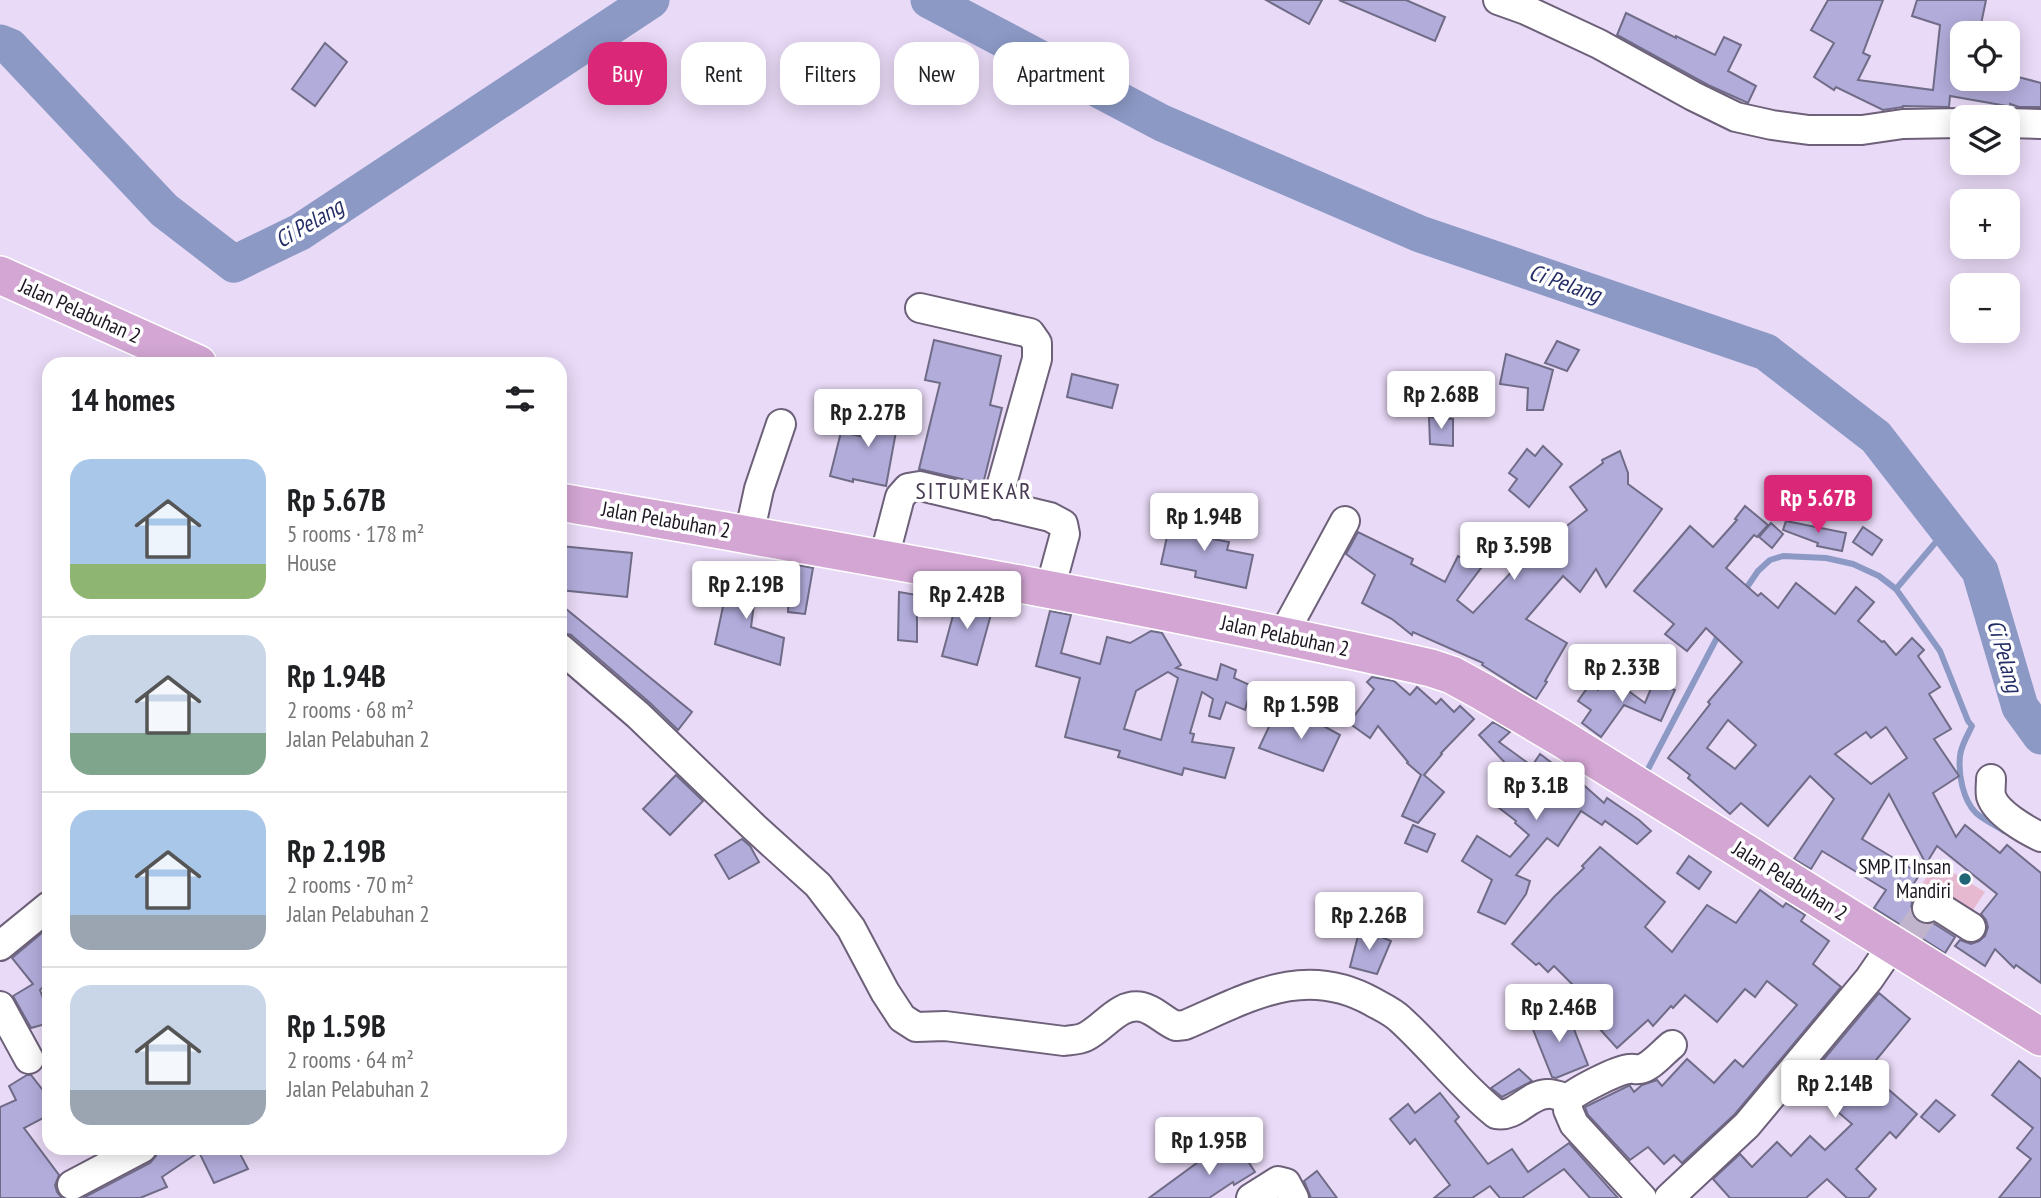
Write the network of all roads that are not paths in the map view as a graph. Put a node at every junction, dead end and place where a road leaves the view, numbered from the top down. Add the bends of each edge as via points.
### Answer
1 (1498, 0) edge
2 (1950, 123) edge
3 (2020, 123) edge
4 (2041, 124) edge
5 (0, 275) edge
6 (920, 309) dead end
7 (182, 357) edge
8 (781, 424) dead end
9 (567, 503) edge
10 (996, 505) junction
11 (1345, 521) dead end
12 (749, 535) junction
13 (884, 558) junction
14 (1051, 589) junction
15 (1283, 635) junction
16 (567, 654) edge
17 (1991, 779) dead end
18 (2041, 837) edge
19 (1927, 908) dead end
20 (42, 920) edge
21 (1971, 927) dead end
22 (1900, 944) junction
23 (0, 946) edge
24 (0, 1006) edge
25 (2037, 1027) edge
26 (1672, 1045) dead end
27 (29, 1059) dead end
28 (1568, 1099) junction
29 (129, 1155) edge
30 (72, 1185) dead end
31 (1251, 1198) edge
32 (1294, 1198) edge
33 (1642, 1198) edge
34 (1669, 1198) edge

1 - 2 street via 1599,44 1736,117 1809,130
3 - 4 street
5 - 7 main road, Jalan Pelabuhan 2
6 - 10 street via 1030,333 1037,343 1037,359
8 - 12 street
9 - 12 main road, Jalan Pelabuhan 2
10 - 13 street via 920,486 908,488 900,497
10 - 14 street via 1063,524 1065,534
11 - 15 street
12 - 13 main road, Jalan Pelabuhan 2
13 - 14 main road, Jalan Pelabuhan 2
14 - 15 main road, Jalan Pelabuhan 2
15 - 22 main road, Jalan Pelabuhan 2 via 1452,675
16 - 28 street via 818,886 851,928 902,1018 916,1027 1078,1040 1119,1011 1139,1006 1176,1026 1255,994 1300,985 1330,986 1398,1016 1496,1114 1509,1114 1548,1093
17 - 18 street via 1995,803 2011,820
19 - 21 street via 1933,903
20 - 23 street
22 - 25 main road, Jalan Pelabuhan 2
22 - 34 street via 1747,1125
24 - 27 street
26 - 28 street via 1644,1068 1620,1072
28 - 33 street via 1574,1125
29 - 30 street
31 - 32 street via 1278,1181 1286,1183

